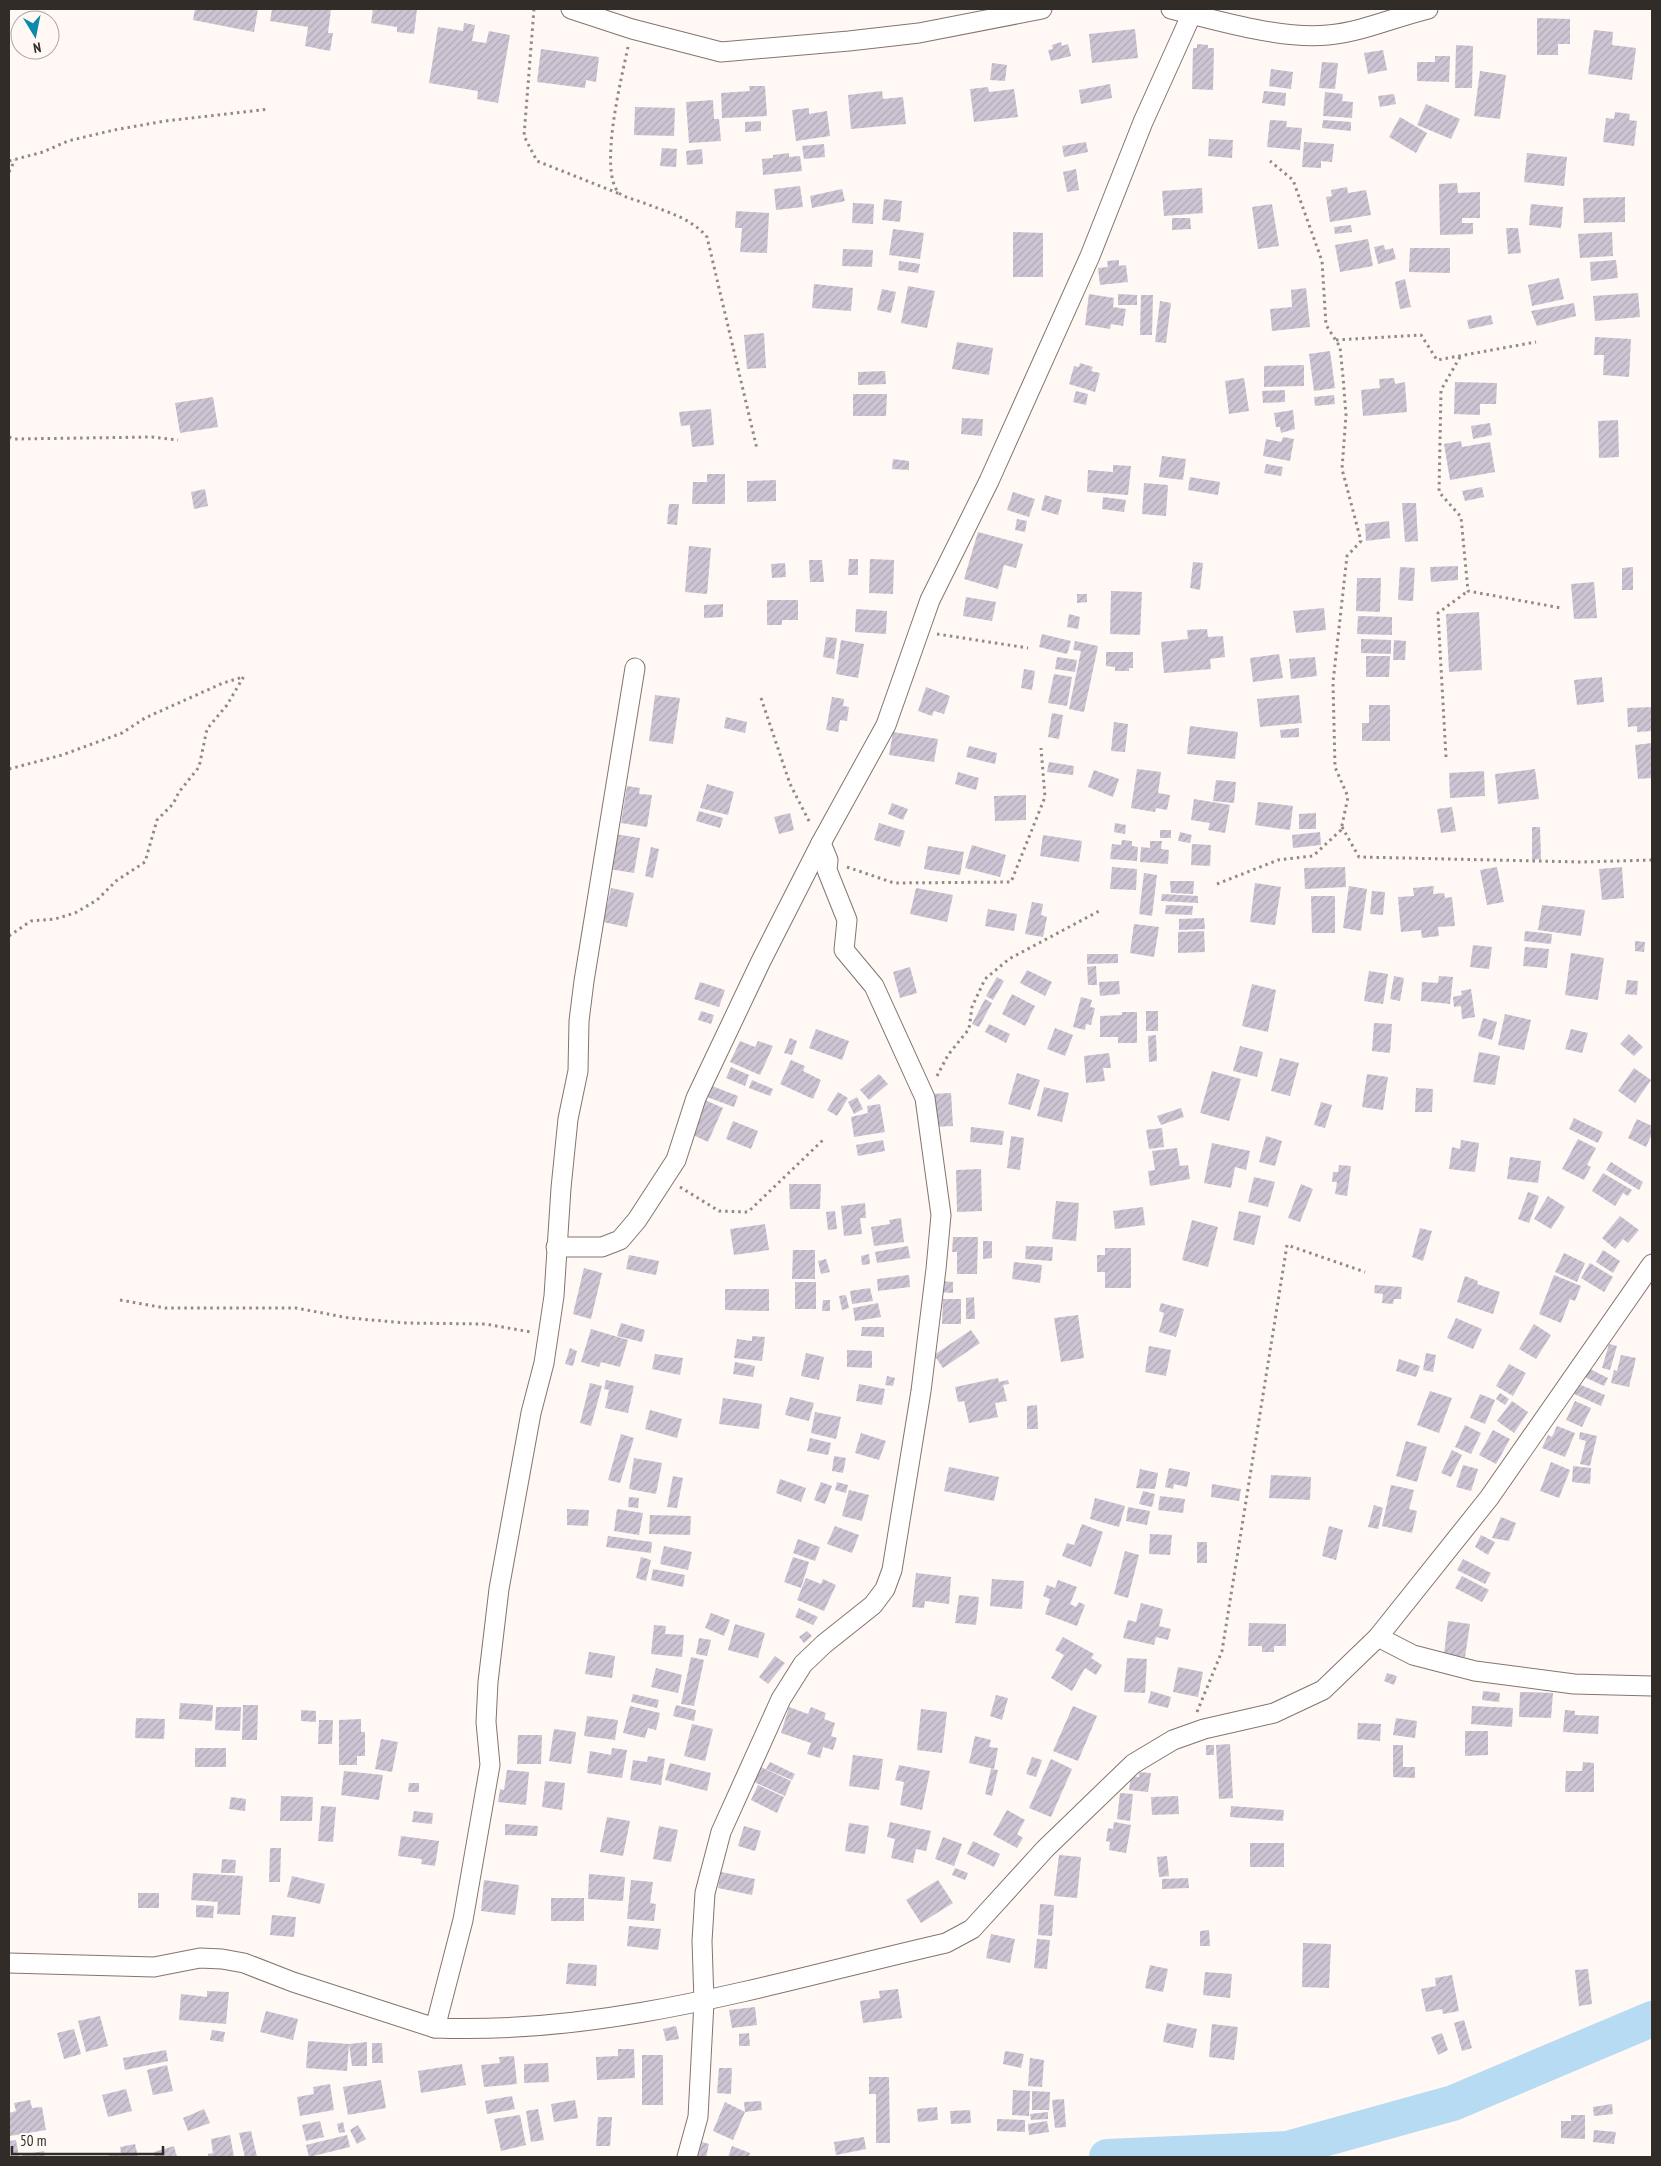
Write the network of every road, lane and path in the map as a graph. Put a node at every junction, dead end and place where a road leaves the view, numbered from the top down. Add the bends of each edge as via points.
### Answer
1 (534, 9) edge
2 (571, 9) edge
3 (1042, 9) edge
4 (1171, 9) edge
5 (1428, 9) edge
6 (1194, 12) edge
7 (1394, 14) edge
8 (632, 29) junction
9 (269, 109) dead end
10 (15, 160) junction
11 (9, 161) edge
12 (1270, 161) dead end
13 (9, 172) edge
14 (620, 194) junction
15 (1336, 340) junction
16 (1536, 342) dead end
17 (1460, 357) junction
18 (9, 436) edge
19 (178, 440) dead end
20 (757, 449) dead end
21 (1468, 591) junction
22 (1561, 608) dead end
23 (919, 632) junction
24 (1028, 648) dead end
25 (635, 668) dead end
26 (761, 698) dead end
27 (1041, 748) dead end
28 (1446, 757) dead end
29 (9, 769) edge
30 (1342, 826) junction
31 (824, 852) junction
32 (1652, 860) edge
33 (1217, 884) dead end
34 (1101, 910) dead end
35 (9, 936) edge
36 (924, 1098) junction
37 (823, 1140) dead end
38 (665, 1177) junction
39 (556, 1247) junction
40 (1652, 1264) edge
41 (1365, 1272) dead end
42 (120, 1300) dead end
43 (549, 1335) junction
44 (1378, 1637) junction
45 (1652, 1686) edge
46 (1187, 1735) junction
47 (9, 1963) edge
48 (704, 2002) junction
49 (435, 2028) junction
50 (687, 2157) edge

1 - 14 path via 524,136 537,161
2 - 8 street
3 - 8 street via 919,33 721,52
4 - 6 street
5 - 7 street
6 - 7 street via 1259,30 1327,36
6 - 23 street via 1144,122 1090,256 1002,454 930,600
8 - 14 path via 618,98 610,166 612,182
9 - 10 path via 165,120 114,130 68,141
10 - 11 path
10 - 13 path
12 - 15 path via 1293,180 1322,261 1326,325
14 - 20 path via 679,217 697,226 707,237
15 - 17 path via 1421,335 1437,360
15 - 30 path via 1340,347 1346,415 1342,469 1360,541 1347,556 1333,682 1335,766 1348,797
16 - 17 path
17 - 21 path via 1441,390 1440,492 1462,518
18 - 19 path via 14,439 152,437
21 - 22 path
21 - 28 path via 1438,613
23 - 24 path
23 - 31 street via 886,725
25 - 39 street via 584,982 578,1071 568,1119
26 - 31 path via 790,784
27 - 31 path via 1045,797 1010,882 894,883
29 - 35 path via 62,755 122,733 145,718 244,676 207,730 199,767 173,804 157,820 145,862 75,913 31,921
30 - 32 path via 1359,856 1582,862
30 - 33 path via 1313,856 1278,860
31 - 36 street via 827,870 847,920 844,950 874,986
31 - 38 street via 760,961 696,1098 676,1160
34 - 36 path via 1009,959 984,978 972,1007 968,1029 948,1055
36 - 48 street via 941,1215 921,1392 892,1570 885,1589 873,1605 803,1664 781,1699 720,1832 705,1892 702,1932
37 - 38 path via 748,1212 719,1211
38 - 39 street via 637,1220 616,1242 602,1247
39 - 43 street
40 - 44 street via 1489,1498
41 - 46 path via 1287,1245 1222,1651
42 - 43 path via 164,1308 296,1308 349,1318 484,1324
43 - 49 street via 499,1590 486,1722 490,1764 463,1920
44 - 45 street via 1413,1654 1474,1670 1574,1684
44 - 46 street via 1323,1690 1274,1713
46 - 48 street via 1133,1764 1045,1849 972,1929 946,1943
47 - 49 street via 154,1967 200,1958 222,1958
48 - 49 street via 559,2025 488,2030
48 - 50 street via 698,2117

